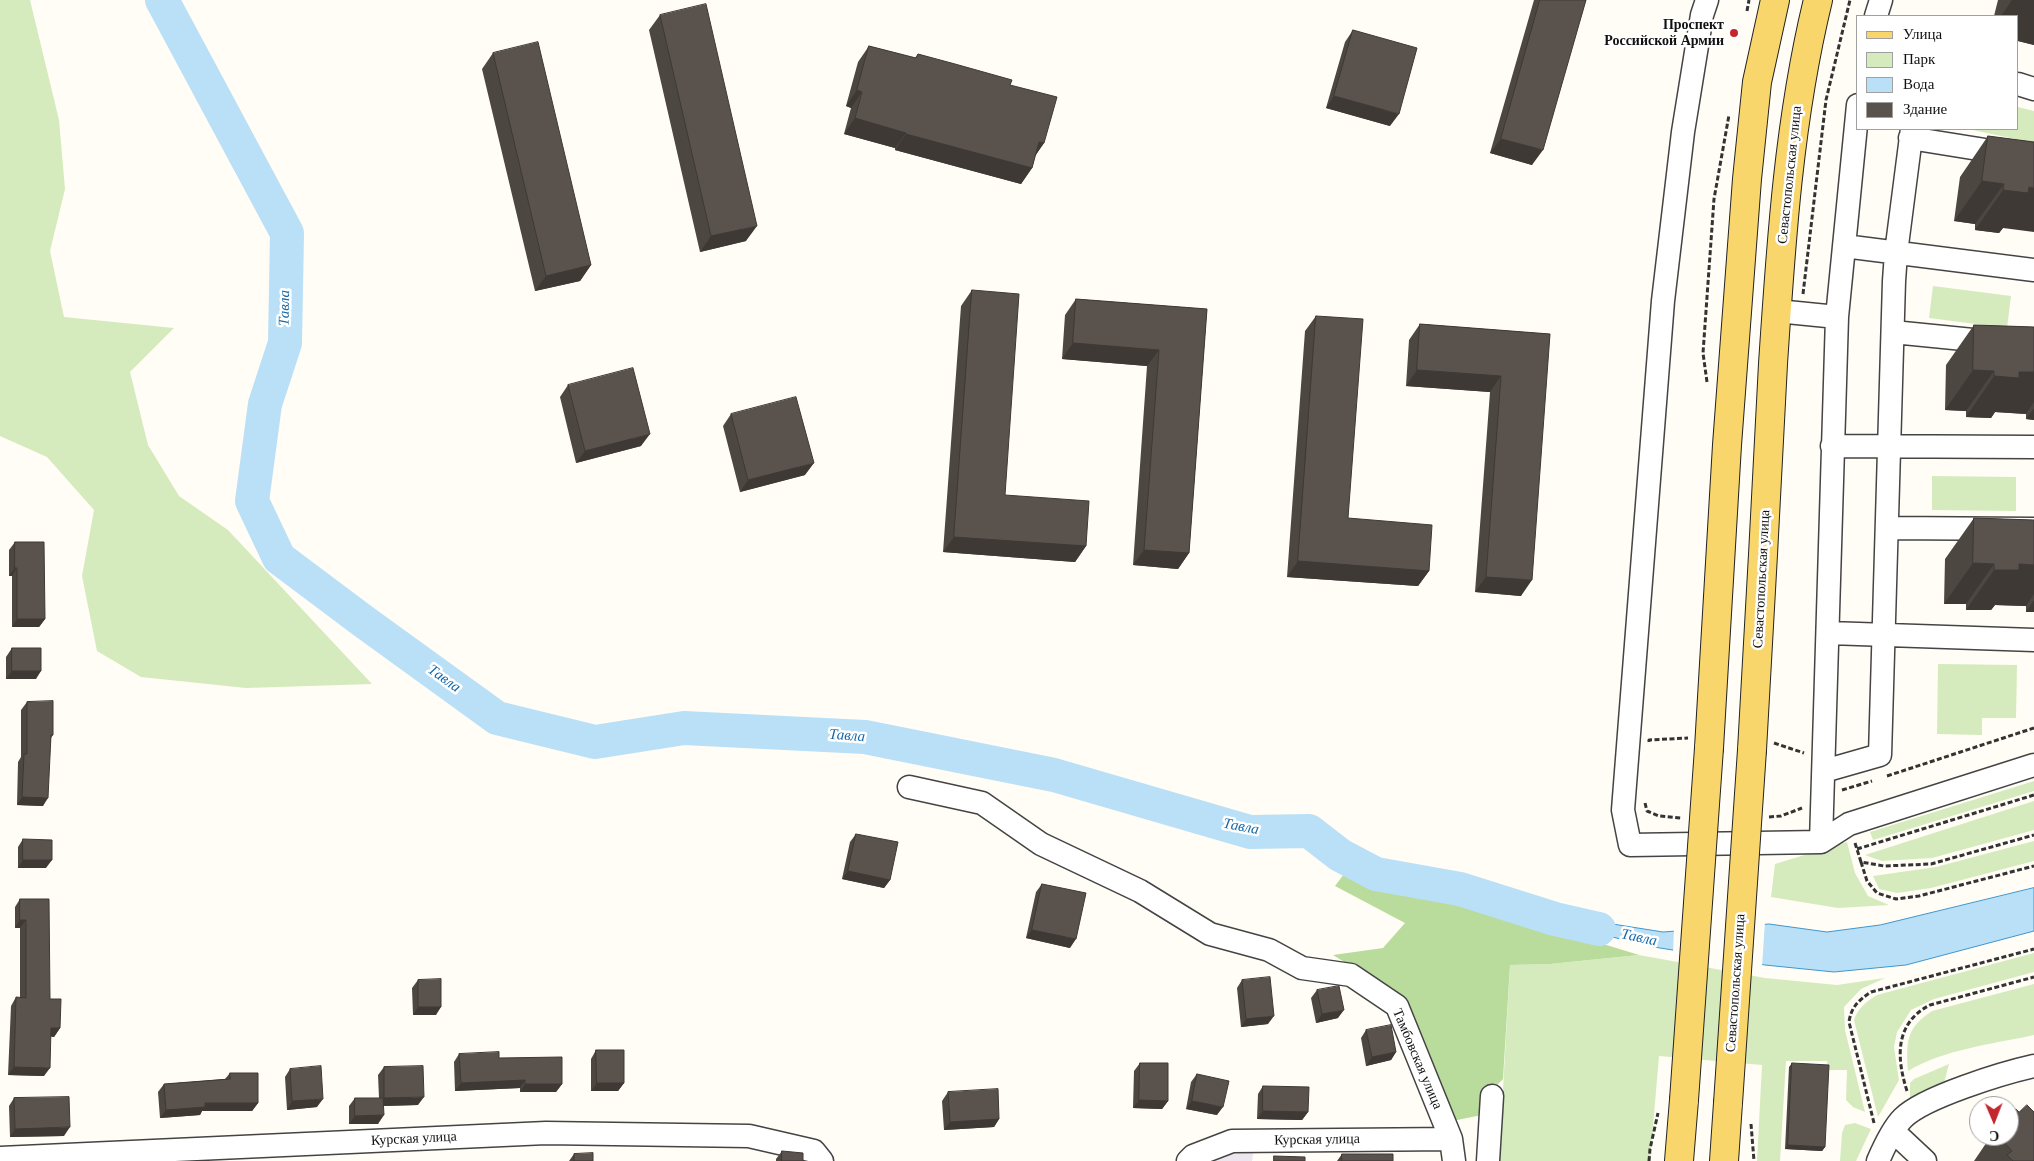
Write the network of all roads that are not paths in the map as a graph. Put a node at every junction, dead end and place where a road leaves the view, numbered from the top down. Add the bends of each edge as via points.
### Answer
1 (1707, 0) edge
2 (1775, 0) edge
3 (1818, 0) edge
4 (1881, 0) edge
5 (1876, 15) edge
6 (2019, 84) edge
7 (2034, 89) edge
8 (1856, 125) edge
9 (1911, 133) edge
10 (2034, 158) edge
11 (1844, 246) junction
12 (1896, 253) junction
13 (2034, 270) edge
14 (1789, 312) junction
15 (1837, 317) junction
16 (1893, 332) junction
17 (2034, 346) edge
18 (1832, 446) junction
19 (1888, 446) junction
20 (2034, 448) edge
21 (1887, 528) junction
22 (2034, 529) edge
23 (1829, 633) junction
24 (1883, 636) junction
25 (2034, 640) edge
26 (1818, 763) junction
27 (2034, 765) edge
28 (909, 787) dead end
29 (1821, 842) junction
30 (2034, 1066) edge
31 (1492, 1096) dead end
32 (1894, 1132) junction
33 (1452, 1150) edge
34 (1880, 1157) edge
35 (0, 1158) edge
36 (822, 1161) edge
37 (1188, 1161) edge
38 (1488, 1161) edge
39 (1680, 1161) edge
40 (1724, 1161) edge
41 (1925, 1161) edge

1 - 29 street via 1682,132 1663,301 1623,810 1630,846
2 - 39 main road, bridge via 1757,82 1747,179 1700,743 1672,1105
3 - 14 main road, Севастопольская улица via 1800,88 1787,182
4 - 5 street
6 - 7 street
8 - 11 street
9 - 10 street
9 - 12 street
11 - 12 street
11 - 15 street
12 - 13 street
12 - 16 street
14 - 15 street
14 - 40 main road, Севастопольская улица, bridge via 1762,746
15 - 18 street
16 - 17 street
16 - 19 street
18 - 19 street
18 - 23 street
19 - 20 street
19 - 21 street
21 - 22 street
21 - 24 street
23 - 24 street
23 - 26 street
24 - 25 street
24 - 26 street via 1880,755
26 - 29 street
27 - 29 street via 1850,824
28 - 33 street, Тамбовская улица via 982,803 1041,844 1140,891 1210,934 1269,950 1302,968 1351,975 1397,1006
30 - 32 street via 1948,1093 1913,1110
31 - 38 street
32 - 34 street
32 - 41 street
33 - 37 street, Курская улица via 1232,1141
35 - 36 street, Курская улица via 546,1133 749,1136 814,1151

